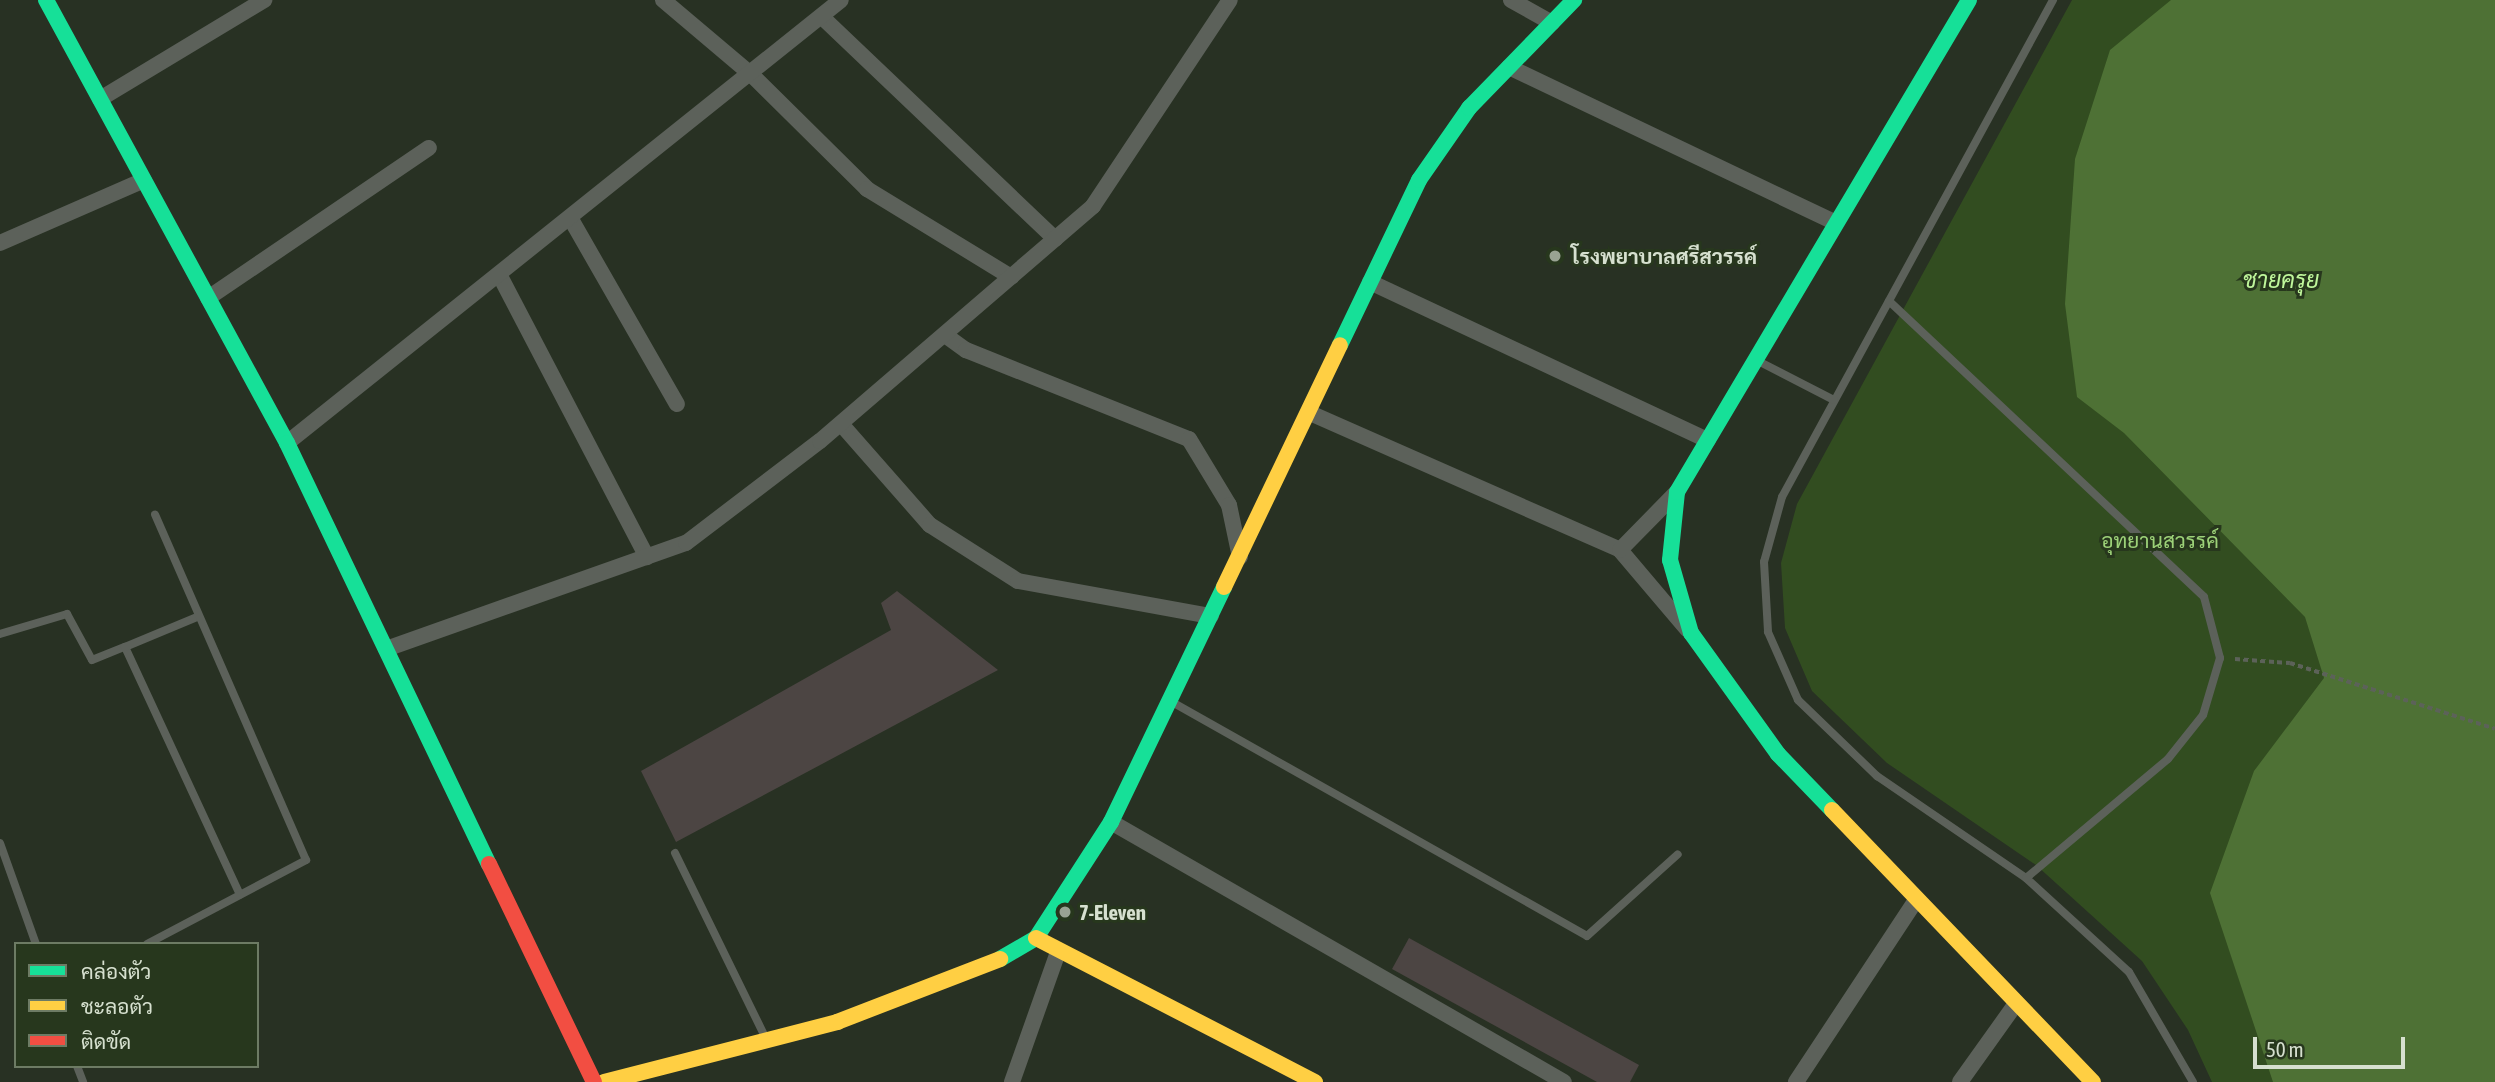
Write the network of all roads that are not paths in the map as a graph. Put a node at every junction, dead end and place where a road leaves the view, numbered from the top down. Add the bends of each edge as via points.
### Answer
1 (47, 0) edge
2 (264, 0) edge
3 (663, 0) edge
4 (841, 0) edge
5 (1230, 0) edge
6 (1511, 0) edge
7 (1574, 0) edge
8 (1969, 0) edge
9 (2053, 0) edge
10 (822, 17) junction
11 (1552, 23) junction
12 (1509, 67) junction
13 (753, 76) junction
14 (100, 99) junction
15 (429, 148) dead end
16 (144, 180) junction
17 (572, 220) junction
18 (1836, 223) junction
19 (1055, 239) junction
20 (0, 243) edge
21 (1011, 277) junction
22 (500, 278) junction
23 (1370, 282) junction
24 (208, 298) junction
25 (1889, 301) junction
26 (945, 335) junction
27 (1756, 359) junction
28 (1834, 400) junction
29 (677, 404) dead end
30 (1310, 413) junction
31 (842, 425) junction
32 (1708, 440) junction
33 (288, 443) junction
34 (1677, 492) junction
35 (155, 515) dead end
36 (1620, 551) junction
37 (647, 557) junction
38 (1240, 557) junction
39 (1211, 616) junction
40 (197, 617) junction
41 (1691, 633) junction
42 (0, 634) edge
43 (125, 647) junction
44 (386, 649) junction
45 (1170, 701) junction
46 (1111, 822) junction
47 (0, 843) edge
48 (675, 853) dead end
49 (1678, 854) dead end
50 (2026, 878) junction
51 (240, 895) junction
52 (1914, 902) junction
53 (1036, 938) junction
54 (35, 942) edge
55 (151, 942) edge
56 (1058, 951) junction
57 (2015, 1005) junction
58 (766, 1040) junction
59 (594, 1082) edge
60 (604, 1082) edge
61 (1012, 1082) edge
62 (1314, 1082) edge
63 (1564, 1082) edge
64 (1796, 1082) edge
65 (1960, 1082) edge
66 (2093, 1082) edge
67 (2193, 1082) edge

1 - 14 street
2 - 14 street
3 - 13 street
4 - 10 street
5 - 19 street via 1093,206
6 - 11 street
7 - 11 street
8 - 18 street
9 - 25 lane
10 - 13 street
10 - 19 street
11 - 12 street
12 - 18 street
12 - 23 street via 1469,108 1419,180
13 - 17 street
13 - 21 street via 867,189
14 - 16 street
15 - 24 street
16 - 20 street
16 - 24 street
17 - 22 street
17 - 29 street
18 - 27 street
19 - 21 street
21 - 26 street
22 - 33 street
22 - 37 street
23 - 30 street
23 - 32 street
24 - 33 street
25 - 28 lane
25 - 50 lane via 2204,597 2220,658 2203,715 2168,759
26 - 31 street
26 - 38 street via 966,350 1189,439 1229,505
27 - 28 lane
27 - 32 street
28 - 50 lane via 1782,497 1764,562 1769,632 1798,701 1867,766
30 - 36 street
30 - 38 street
31 - 37 street via 687,543
31 - 39 street via 930,525 1018,581
32 - 34 street
33 - 44 street
34 - 36 street
34 - 41 street via 1670,560
35 - 40 lane
36 - 41 street
37 - 44 street
38 - 39 street
39 - 45 street
40 - 43 lane
40 - 51 lane via 306,855 305,862
41 - 52 street via 1778,754
42 - 43 lane via 67,614 92,660
43 - 51 lane
44 - 59 street
45 - 46 street
45 - 49 lane via 1587,936
46 - 53 street
46 - 63 street
47 - 54 lane
48 - 58 lane
50 - 67 lane via 2129,972
51 - 55 lane
52 - 57 street
52 - 64 street
53 - 56 street
53 - 58 street via 1003,958 837,1022
56 - 61 street
56 - 62 street
57 - 65 street
57 - 66 street
58 - 60 street

